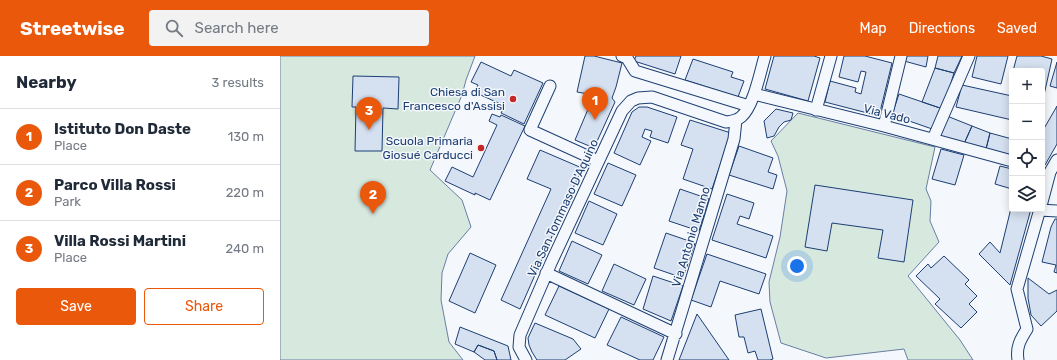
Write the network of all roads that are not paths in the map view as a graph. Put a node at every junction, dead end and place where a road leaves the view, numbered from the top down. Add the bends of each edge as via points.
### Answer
1 (622, 56) edge
2 (765, 56) edge
3 (831, 56) edge
4 (900, 56) edge
5 (969, 56) edge
6 (632, 60) edge
7 (550, 86) dead end
8 (754, 94) junction
9 (749, 106) junction
10 (816, 110) junction
11 (736, 120) junction
12 (884, 126) junction
13 (933, 139) junction
14 (598, 160) junction
15 (1057, 160) edge
16 (1009, 161) edge
17 (1046, 171) edge
18 (1045, 208) edge
19 (1057, 211) edge
20 (1040, 212) edge
21 (546, 273) junction
22 (676, 334) junction
23 (526, 360) edge
24 (667, 360) edge
25 (1018, 360) edge

1 - 6 street
2 - 8 street
3 - 10 street
4 - 12 street
5 - 13 street
6 - 9 street via 634,71
7 - 14 street via 530,130
8 - 9 street
8 - 10 street, Via Vado
9 - 11 street
10 - 12 street, Via Vado
11 - 14 street, Via San Tommaso D'Aquino via 726,122 652,97 638,98 631,101 622,111
11 - 22 street, Via Antonio Manno via 734,139
12 - 13 street, Via Vado
13 - 16 street, Via Vado
14 - 21 street, Via San Tommaso D'Aquino
15 - 17 street
18 - 19 street
20 - 25 street via 1017,289 1027,329 1019,341
21 - 22 street
21 - 23 street, Via San Tommaso D'Aquino via 520,335 519,347
22 - 24 street, Via Antonio Manno

